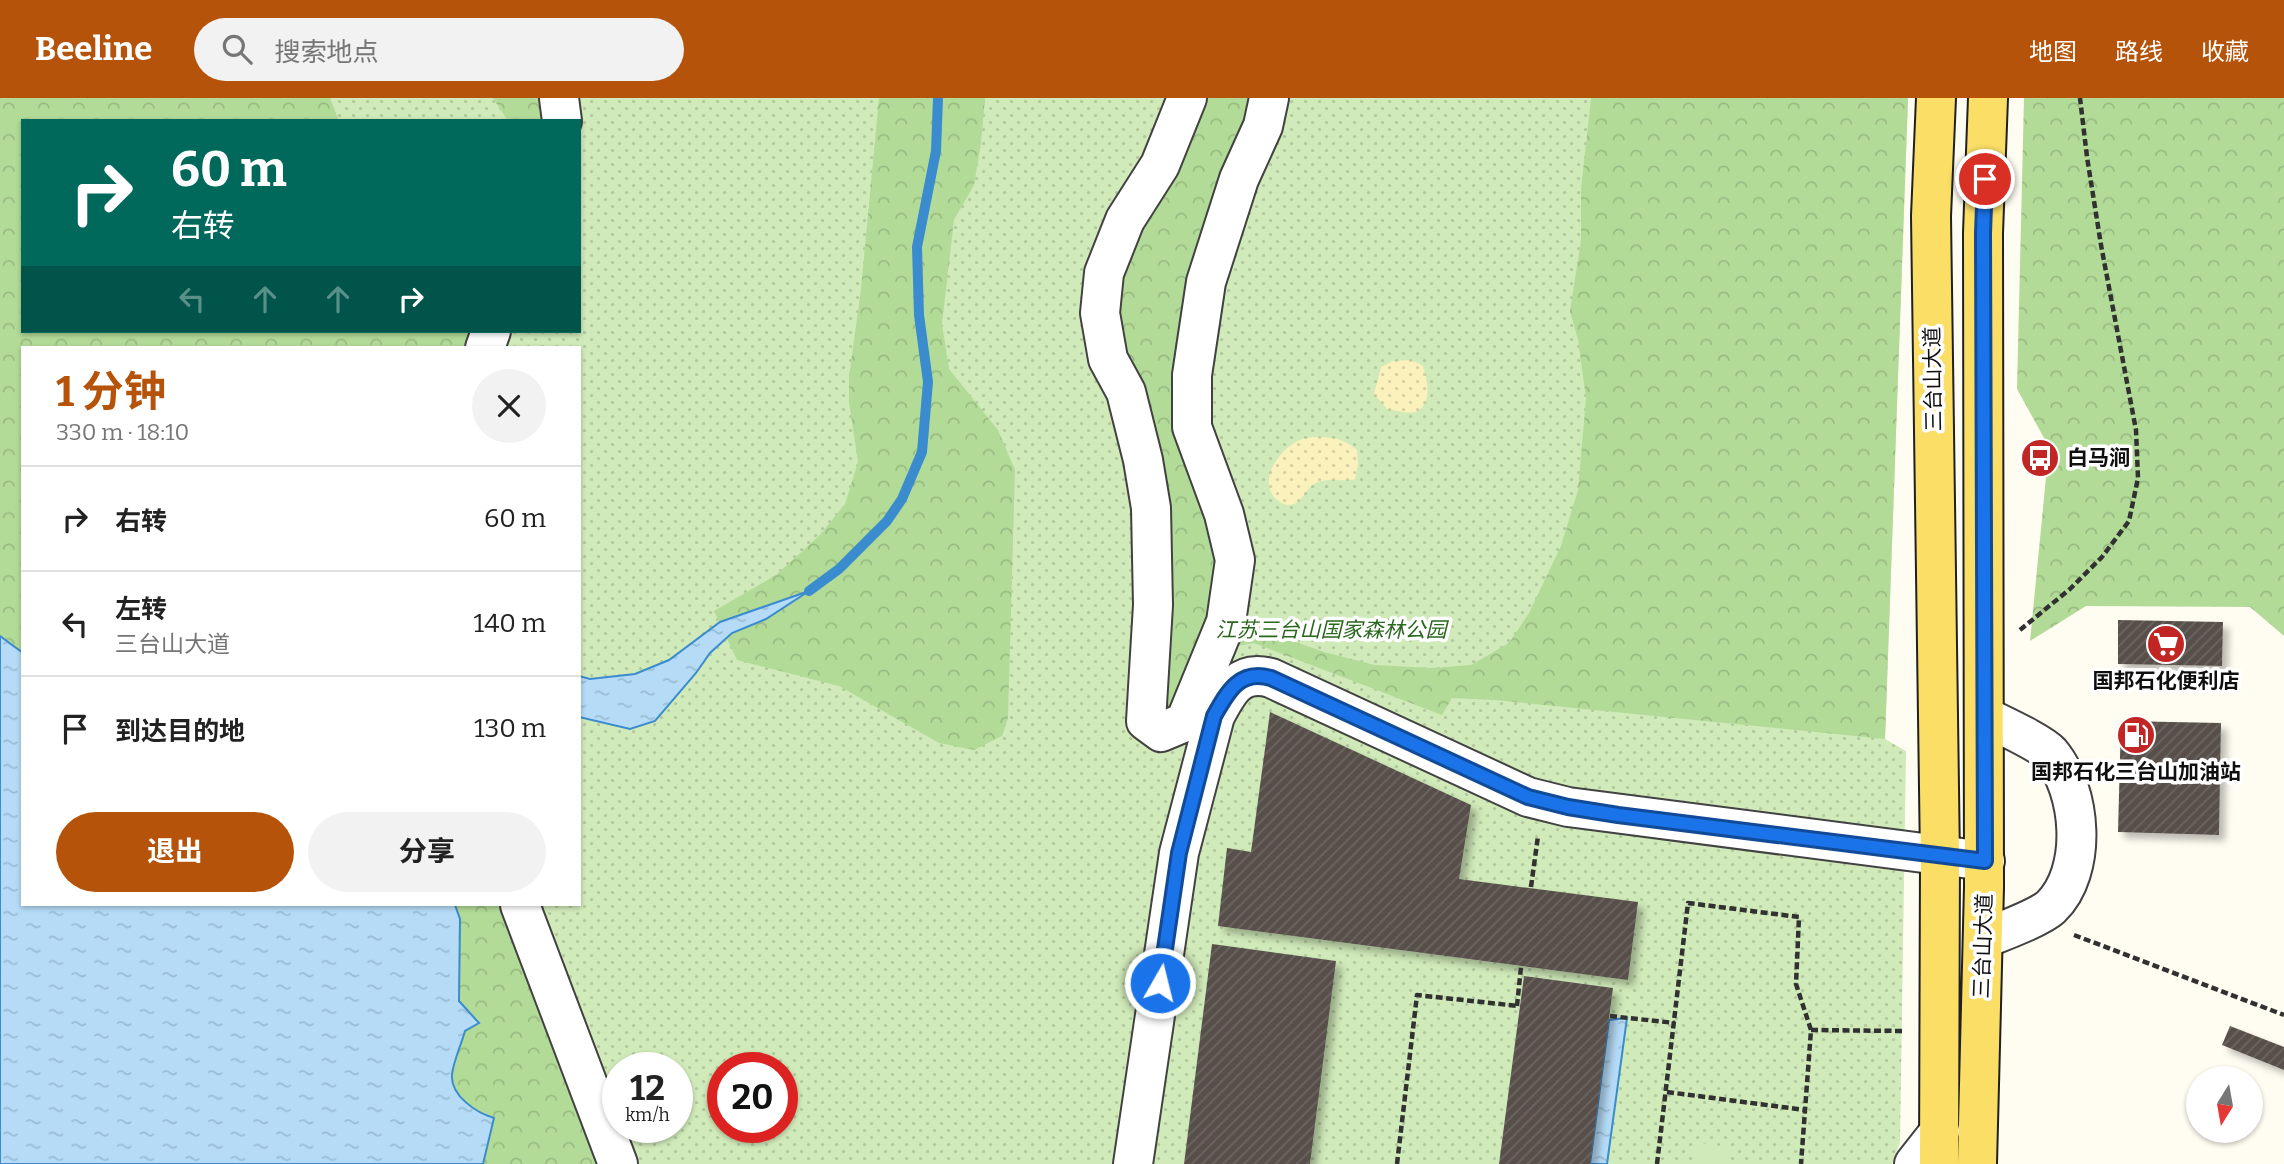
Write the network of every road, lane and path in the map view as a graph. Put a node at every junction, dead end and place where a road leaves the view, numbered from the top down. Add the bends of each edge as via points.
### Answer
1 (559, 98) edge
2 (1187, 98) edge
3 (1269, 98) edge
4 (1936, 98) edge
5 (1988, 98) edge
6 (2080, 98) edge
7 (562, 119) edge
8 (1984, 659) junction
9 (1984, 716) junction
10 (1542, 800) junction
11 (1940, 856) junction
12 (1985, 861) junction
13 (1531, 887) dead end
14 (520, 906) edge
15 (2067, 932) dead end
16 (1983, 939) junction
17 (1521, 967) dead end
18 (1610, 1016) dead end
19 (2284, 1016) edge
20 (1675, 1023) junction
21 (1811, 1030) junction
22 (1940, 1031) junction
23 (1667, 1092) junction
24 (1805, 1110) junction
25 (1939, 1147) edge
26 (618, 1164) edge
27 (1133, 1164) edge
28 (1397, 1164) edge
29 (1657, 1164) edge
30 (1801, 1164) edge
31 (1914, 1164) edge
32 (1977, 1164) edge

1 - 7 lane
2 - 3 lane via 1160,164 1125,220 1104,274 1100,313 1108,359 1126,392 1151,508 1153,605 1146,721 1161,732 1185,722 1226,622 1235,560 1224,514 1192,427 1192,375 1206,282
4 - 11 main road, 三台山大道 via 1931,216
5 - 8 main road, 三台山大道 via 1983,233
6 - 8 path via 2101,245 2136,430 2138,478 2129,521 2102,557
8 - 9 main road, 三台山大道
9 - 12 main road, 三台山大道
9 - 16 lane via 2048,751 2068,782 2076,809 2074,855 2065,892 2049,910
10 - 11 lane via 1618,815
10 - 13 path
10 - 27 lane via 1271,678 1243,678 1234,686 1214,716 1179,853
11 - 12 lane
11 - 22 main road, 三台山大道
12 - 16 main road, 三台山大道
14 - 26 lane
15 - 19 path
16 - 32 main road, 三台山大道
17 - 28 path via 1518,1006 1417,995
18 - 20 path
20 - 21 path via 1688,903 1800,917 1797,984
20 - 23 path
21 - 22 path
21 - 24 path
22 - 25 main road, 三台山大道
23 - 24 path
23 - 29 path
24 - 30 path
25 - 31 lane

